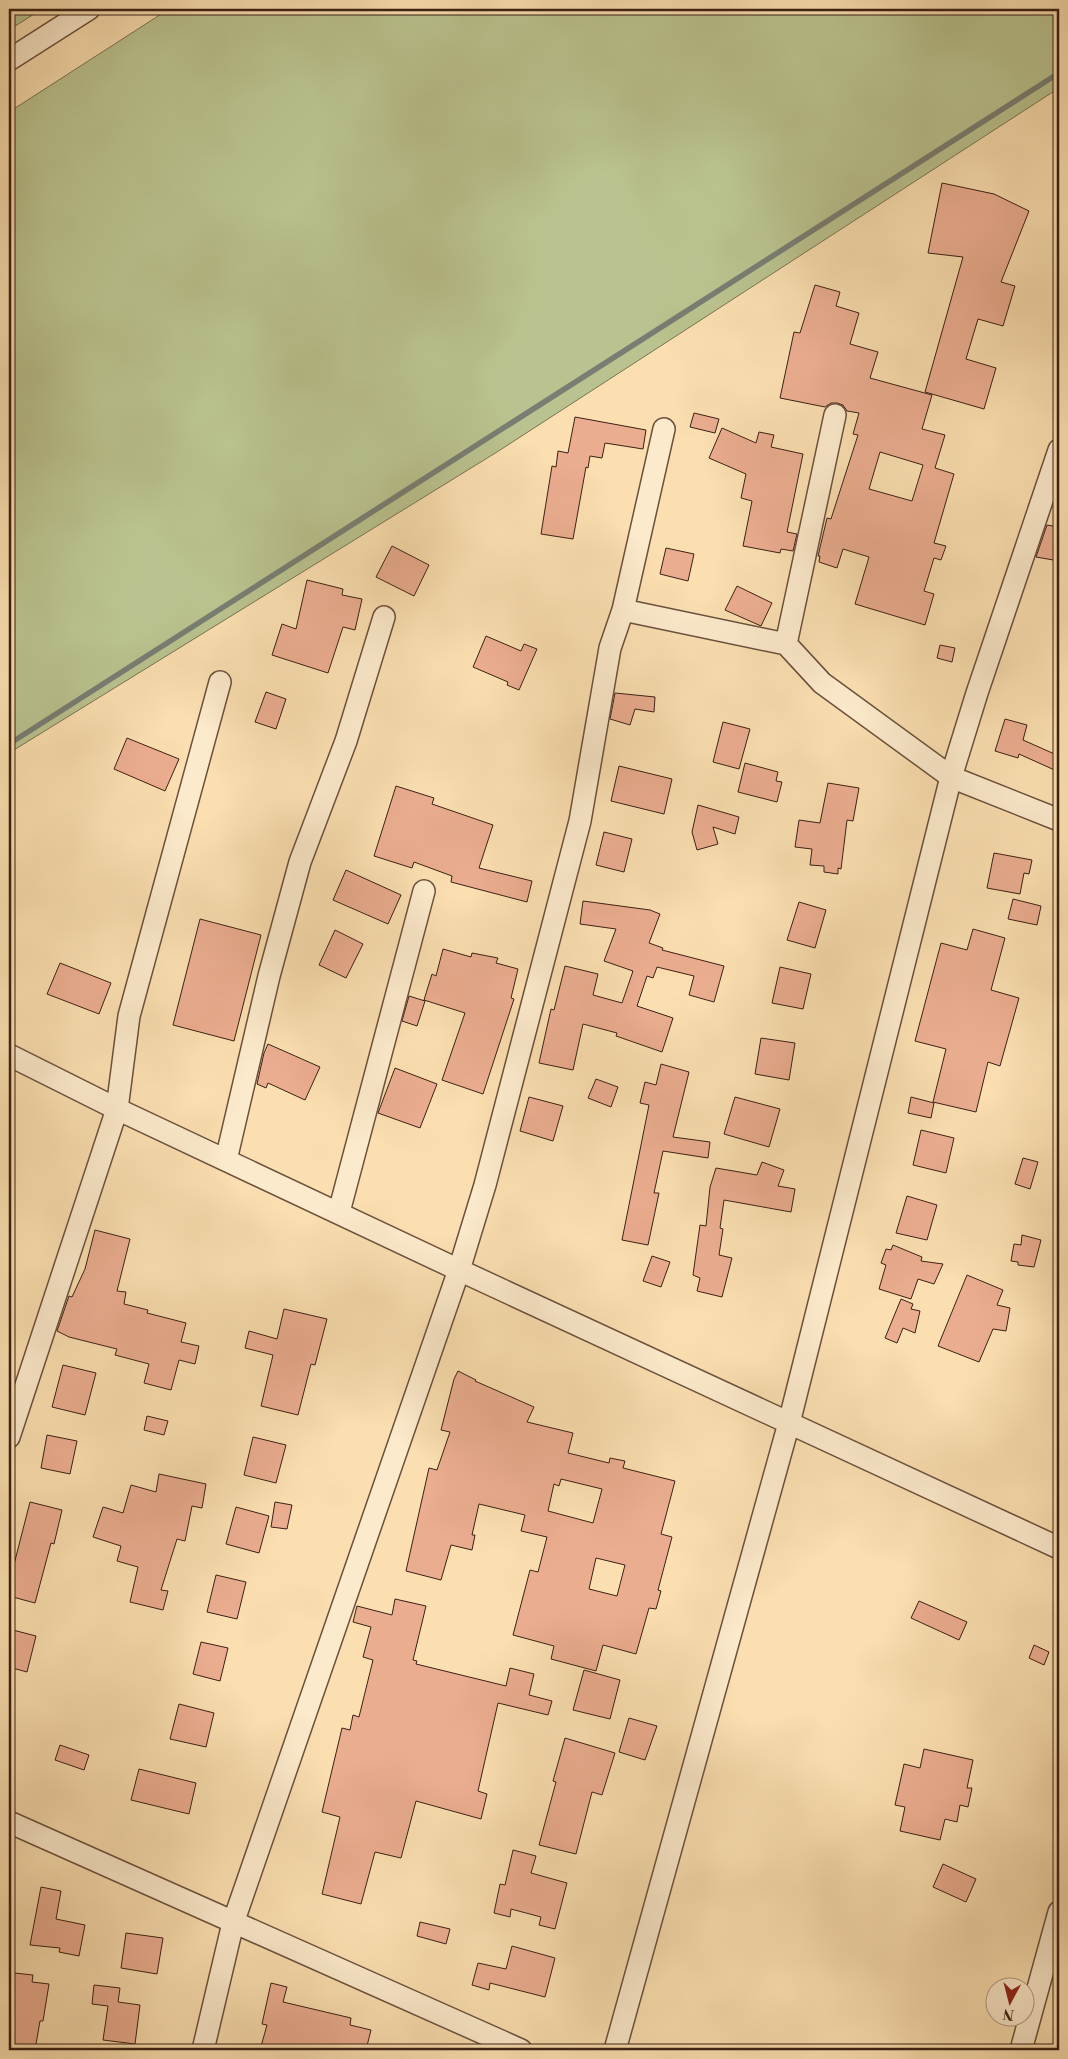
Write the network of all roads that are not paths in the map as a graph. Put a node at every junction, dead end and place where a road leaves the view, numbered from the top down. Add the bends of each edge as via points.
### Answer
1 (89, 9) edge
2 (9, 60) edge
3 (835, 415) dead end
4 (664, 429) dead end
5 (1059, 450) edge
6 (623, 610) junction
7 (384, 618) dead end
8 (786, 644) junction
9 (220, 682) dead end
10 (951, 777) junction
11 (1059, 820) edge
12 (424, 891) dead end
13 (9, 1055) edge
14 (118, 1109) junction
15 (226, 1160) junction
16 (339, 1212) junction
17 (459, 1270) junction
18 (789, 1423) junction
19 (9, 1437) edge
20 (1059, 1548) edge
21 (9, 1822) edge
22 (1059, 1912) edge
23 (234, 1923) junction
24 (203, 2050) edge
25 (521, 2050) edge
26 (616, 2050) edge
27 (1020, 2050) edge

1 - 2 street
3 - 8 street
4 - 6 street
5 - 10 street
6 - 8 street
6 - 17 street via 610,648 580,821
7 - 15 street via 346,741 300,862 269,976
8 - 10 street via 822,683
9 - 14 street via 129,1016
10 - 11 street
10 - 18 street
12 - 16 street
13 - 14 street
14 - 15 street
14 - 19 street
15 - 16 street
16 - 17 street
17 - 18 street
17 - 23 street
18 - 20 street
18 - 26 street
21 - 23 street
22 - 27 street
23 - 24 street
23 - 25 street

